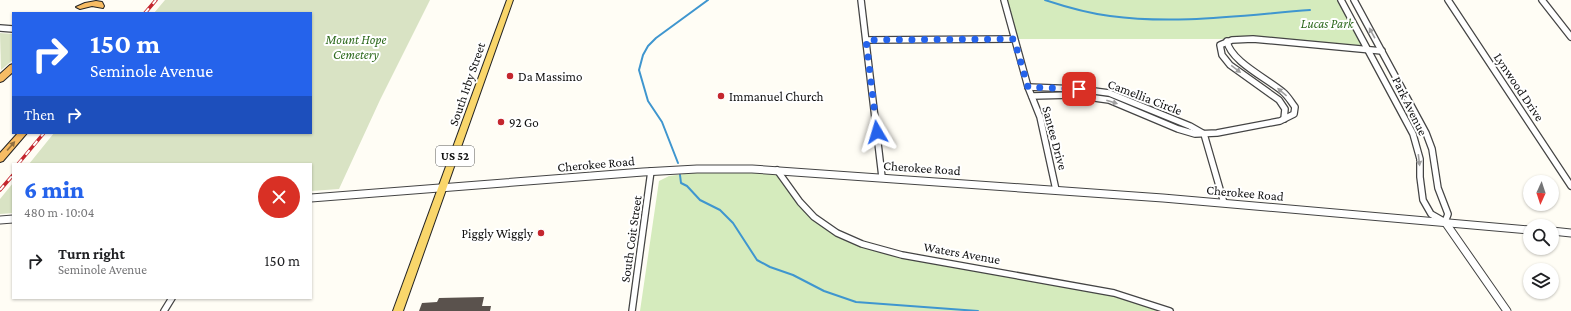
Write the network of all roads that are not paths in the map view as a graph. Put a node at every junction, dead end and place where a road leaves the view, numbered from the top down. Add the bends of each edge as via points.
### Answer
1 (88, 0) edge
2 (510, 0) edge
3 (861, 0) edge
4 (1004, 0) edge
5 (1341, 0) edge
6 (1353, 0) edge
7 (1448, 0) edge
8 (1542, 0) edge
9 (101, 6) edge
10 (80, 7) junction
11 (74, 12) edge
12 (0, 28) edge
13 (12, 29) edge
14 (1571, 37) edge
15 (1014, 39) junction
16 (866, 40) junction
17 (1227, 41) junction
18 (1368, 50) junction
19 (1382, 51) junction
20 (12, 68) edge
21 (0, 79) edge
22 (1028, 87) junction
23 (1032, 96) junction
24 (1284, 119) junction
25 (22, 134) edge
26 (1204, 134) junction
27 (0, 159) edge
28 (777, 170) junction
29 (651, 171) junction
30 (882, 177) junction
31 (1571, 186) edge
32 (443, 188) junction
33 (1056, 190) junction
34 (312, 198) edge
35 (1224, 203) junction
36 (12, 219) edge
37 (0, 220) edge
38 (1445, 222) junction
39 (1523, 229) edge
40 (1559, 232) edge
41 (1571, 233) edge
42 (171, 299) edge
43 (164, 311) edge
44 (398, 311) edge
45 (632, 311) edge
46 (1170, 311) edge
47 (1507, 311) edge

1 - 10 highway
2 - 32 main road, South Irby Street / US 52
3 - 16 street
4 - 15 street, Santee Drive
5 - 18 street, Park Avenue
19 -> 6 street, Park Avenue
7 - 31 street, Lynwood Drive
8 - 14 street
9 - 10 highway via 88,3
10 - 11 highway
12 - 13 street
15 - 16 street
15 - 22 street, Santee Drive
16 - 30 street
17 - 18 street via 1253,39
17 -> 24 street via 1220,45 1222,56 1280,102 1285,110
24 -> 17 street via 1294,114 1296,107 1284,93 1235,56 1228,48
18 - 19 street
18 -> 38 street, Park Avenue via 1412,134 1420,159 1424,200 1432,214
19 - 38 street, Park Avenue via 1432,149 1438,188 1448,214
20 - 21 highway
22 - 23 street, Santee Drive
22 - 26 street, Camellia Circle via 1109,93
23 -> 26 street, Camellia Circle via 1096,97 1125,106 1178,130
23 - 33 street, Santee Drive via 1040,117
24 - 26 street, Camellia Circle
27 -> 25 highway
26 - 35 street
28 - 29 street, Cherokee Road via 720,168
28 - 30 street, Cherokee Road
28 - 46 street, Waters Avenue via 813,216 851,240 873,248 1114,293
29 - 32 street, Cherokee Road
29 - 45 street, South Coit Street
30 - 33 street, Cherokee Road
32 - 34 street, Cherokee Road
32 - 44 main road, South Irby Street / US 52
33 - 35 street, Cherokee Road
35 - 38 street, Cherokee Road
36 - 37 street
38 - 39 street, Cherokee Road
38 - 47 street, Park Avenue
40 - 41 street
42 - 43 street

